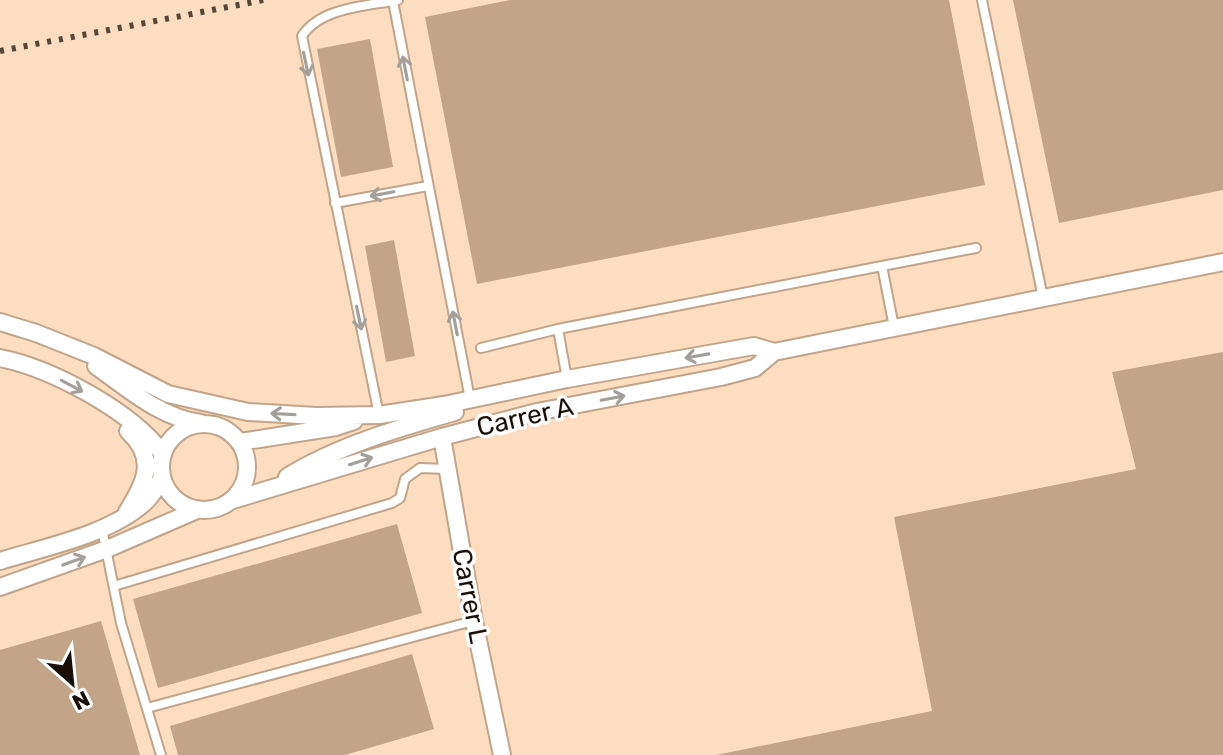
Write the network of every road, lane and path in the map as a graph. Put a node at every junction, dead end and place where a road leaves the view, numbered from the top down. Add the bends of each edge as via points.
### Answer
1 (396, 0) edge
2 (982, 0) edge
3 (428, 186) junction
4 (335, 203) junction
5 (976, 248) dead end
6 (1223, 262) edge
7 (882, 266) junction
8 (1043, 298) junction
9 (0, 322) edge
10 (894, 327) junction
11 (558, 329) junction
12 (36, 333) junction
13 (481, 348) dead end
14 (774, 352) junction
15 (0, 358) edge
16 (567, 379) junction
17 (470, 400) junction
18 (107, 405) junction
19 (375, 415) junction
20 (206, 424) junction
21 (442, 437) junction
22 (240, 442) junction
23 (163, 454) junction
24 (447, 469) junction
25 (162, 478) junction
26 (274, 486) junction
27 (233, 500) junction
28 (197, 510) junction
29 (123, 518) junction
30 (102, 528) junction
31 (107, 549) junction
32 (0, 561) edge
33 (114, 586) junction
34 (0, 587) edge
35 (474, 621) junction
36 (147, 708) junction
37 (161, 755) edge
38 (502, 755) edge

3 -> 1 lane
1 -> 4 lane via 321,18 302,36
2 - 8 lane
3 -> 4 lane
17 -> 3 lane
4 -> 19 lane
5 - 7 lane
6 - 8 street, Carrer A
7 - 10 lane
7 - 11 lane
8 - 10 street, Carrer A
9 - 12 street
10 - 14 street, Carrer A
11 - 13 lane
11 - 16 lane
19 -> 12 street via 248,412 168,394
12 - 20 street via 187,422
14 -> 16 street, Carrer A via 754,346
21 -> 14 street, Carrer A via 537,412 721,377 755,368
15 -> 18 street via 23,362
16 - 17 street, Carrer A
17 - 19 street, Carrer A
17 - 26 street, Carrer A via 467,409 347,449
18 - 23 street via 142,429
18 - 29 street via 142,443 147,471
19 - 22 street via 336,427
20 - 22 street via 225,429
20 - 23 street via 188,427 172,438
21 - 24 street, Carrer L
26 -> 21 street, Carrer A
22 - 27 street via 247,472
23 - 25 street
24 - 33 lane via 420,468 405,479 400,498 392,503
24 - 35 street, Carrer L
25 - 28 street via 181,505
25 - 29 street via 147,502
26 - 27 street, Carrer A
27 - 28 street via 210,511
28 - 31 street
29 - 30 street
30 - 31 lane
30 - 32 street
31 - 33 lane
34 -> 31 street
33 - 36 lane
35 - 36 lane
35 - 38 street, Carrer L
36 - 37 lane

